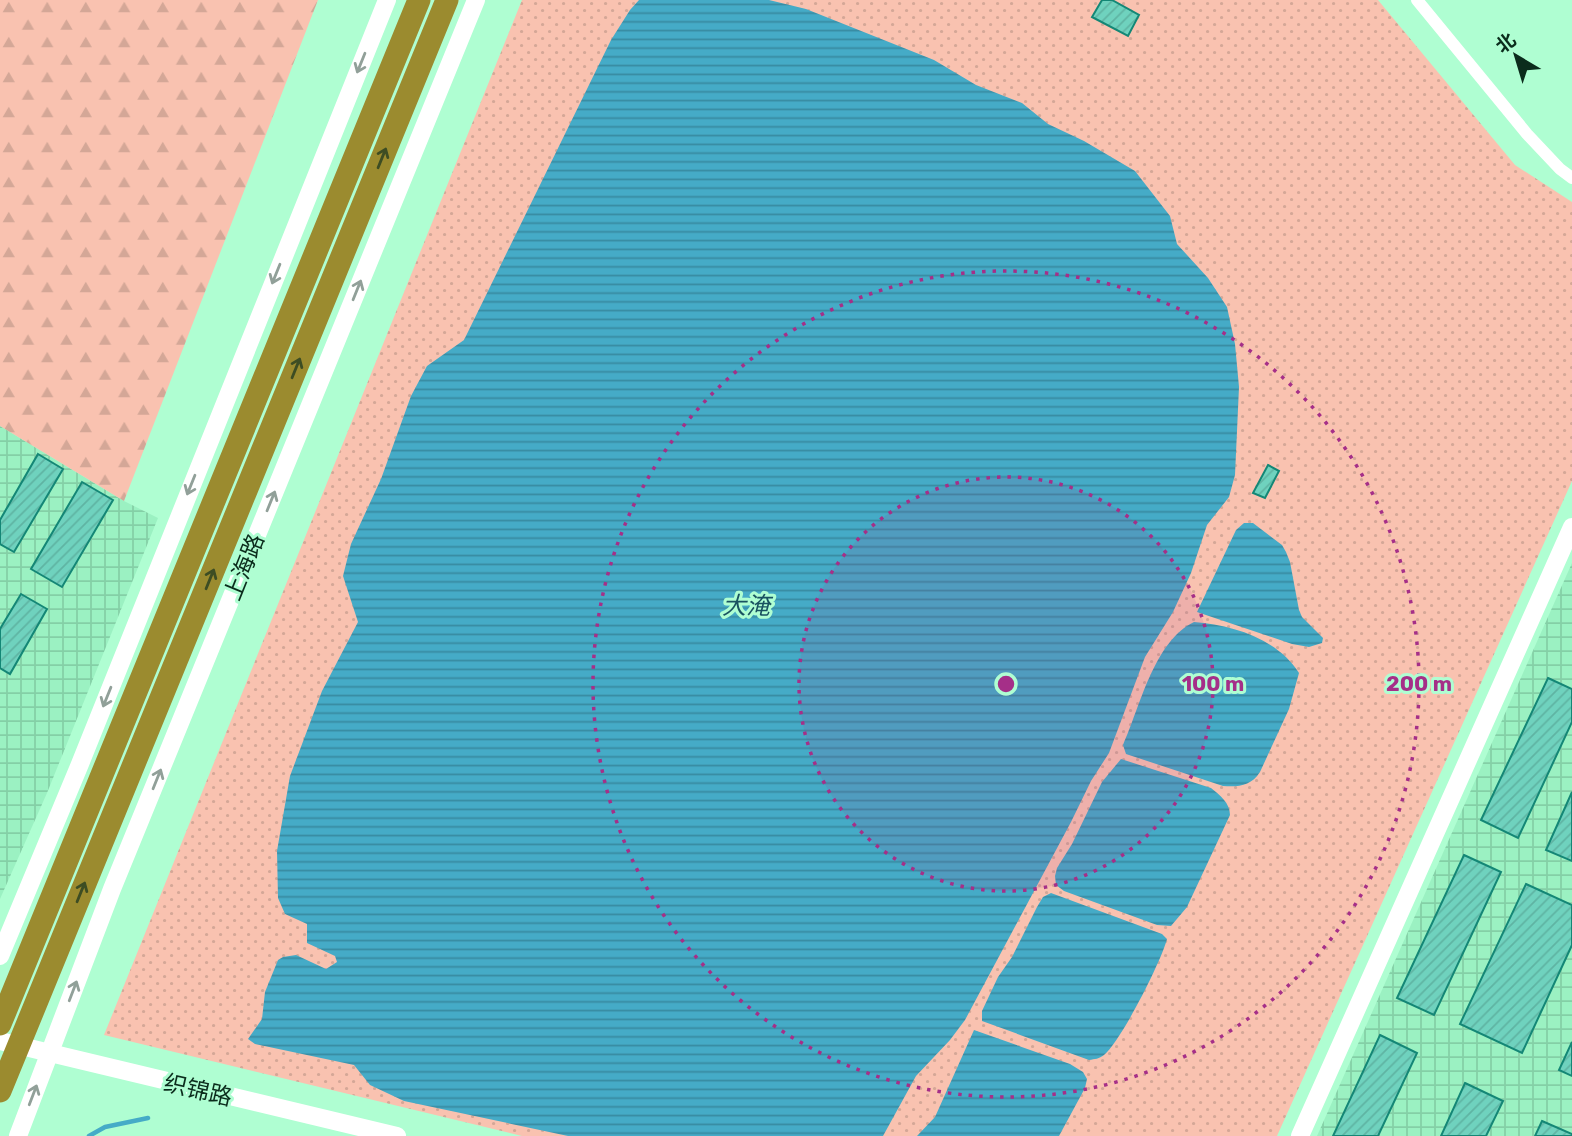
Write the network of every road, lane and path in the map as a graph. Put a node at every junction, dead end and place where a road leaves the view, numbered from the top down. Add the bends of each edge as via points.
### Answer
1 (387, 0) edge
2 (419, 0) edge
3 (447, 0) edge
4 (476, 0) edge
5 (1417, 0) edge
6 (1572, 178) edge
7 (1572, 527) edge
8 (28, 888) junction
9 (100, 922) junction
10 (0, 956) edge
11 (0, 1024) edge
12 (0, 1041) edge
13 (49, 1055) junction
14 (0, 1091) edge
15 (18, 1136) edge
16 (397, 1136) edge
17 (1300, 1136) edge

1 -> 8 main road
2 - 11 highway
14 -> 3 highway, 上海路
9 -> 4 main road, 上海路
5 - 6 street via 1527,134
7 - 17 main road
8 - 9 main road via 30,914 50,939 60,942 81,937
8 - 10 main road
13 -> 9 main road, 上海路
12 - 13 main road, 织锦路
15 -> 13 main road, 上海路
13 - 16 main road, 织锦路

